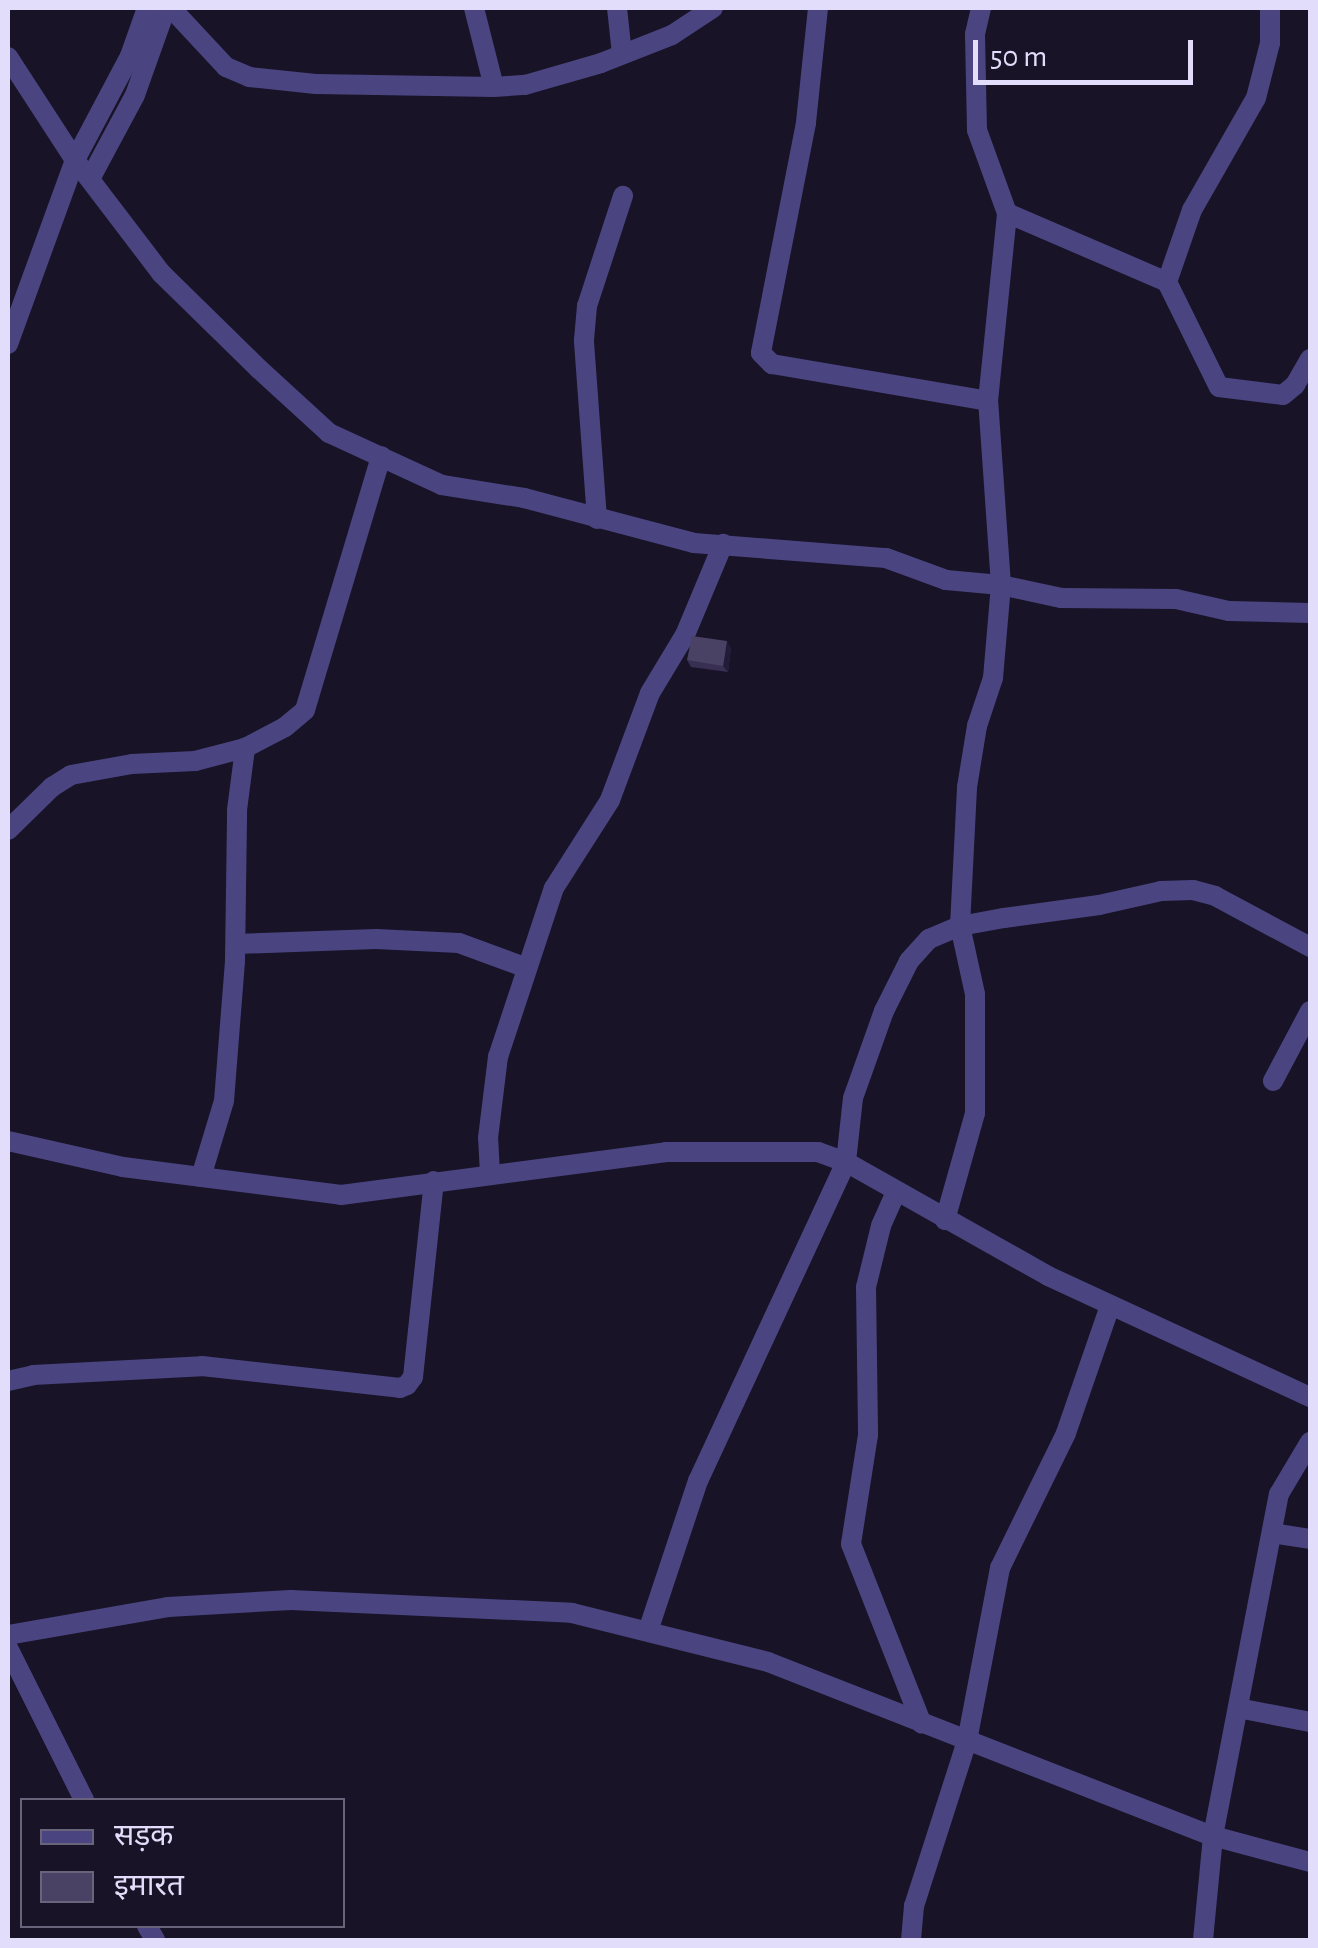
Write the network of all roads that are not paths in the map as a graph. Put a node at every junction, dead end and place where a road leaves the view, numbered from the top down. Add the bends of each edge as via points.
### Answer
1 (147, 8) edge
2 (169, 8) edge
3 (474, 8) edge
4 (618, 8) edge
5 (713, 8) edge
6 (818, 8) edge
7 (981, 8) edge
8 (1270, 8) edge
9 (622, 54) junction
10 (8, 57) edge
11 (494, 87) junction
12 (75, 160) junction
13 (90, 179) junction
14 (623, 196) dead end
15 (1007, 213) junction
16 (1168, 282) junction
17 (8, 344) edge
18 (1310, 359) edge
19 (988, 401) junction
20 (381, 456) junction
21 (597, 520) junction
22 (722, 544) junction
23 (1001, 585) junction
24 (1310, 614) edge
25 (245, 748) junction
26 (8, 830) edge
27 (960, 926) junction
28 (236, 944) junction
29 (1310, 947) edge
30 (528, 968) junction
31 (1310, 1011) edge
32 (1273, 1081) dead end
33 (8, 1141) edge
34 (846, 1162) junction
35 (490, 1174) junction
36 (201, 1177) junction
37 (434, 1181) junction
38 (896, 1192) junction
39 (945, 1220) junction
40 (1110, 1306) junction
41 (8, 1381) edge
42 (1310, 1398) edge
43 (1310, 1442) edge
44 (1272, 1533) junction
45 (1310, 1539) edge
46 (648, 1630) junction
47 (8, 1635) edge
48 (8, 1648) edge
49 (1238, 1708) junction
50 (1310, 1722) edge
51 (922, 1724) junction
52 (967, 1741) junction
53 (83, 1798) edge
54 (1213, 1836) junction
55 (1310, 1862) edge
56 (912, 1940) edge
57 (1202, 1940) edge

1 - 12 street via 130,56
2 - 11 street via 226,67 249,77
2 - 13 street via 135,95
3 - 11 street
4 - 9 street
5 - 9 street
6 - 19 street via 806,123 761,353 772,364
7 - 15 street via 975,34 977,130
8 - 16 street via 1270,43 1256,98 1192,210
9 - 11 street via 525,85
10 - 12 street
12 - 13 street
12 - 17 street
13 - 20 street via 162,273 260,370 328,433
14 - 21 street via 587,306 584,340
15 - 16 street
15 - 19 street
16 - 18 street via 1218,387 1283,395
19 - 23 street
20 - 21 street via 442,484
20 - 25 street via 306,710
21 - 22 street
22 - 23 street via 886,558 946,580
22 - 30 street via 685,635 650,692 610,800 554,888
23 - 24 street via 1061,598 1176,599 1229,611
23 - 27 street via 993,678 968,787
25 - 26 street via 71,776
25 - 28 street via 237,810
27 - 29 street via 1193,890
27 - 34 street via 929,940 909,961 884,1011 854,1098
27 - 39 street via 975,994 975,1112
28 - 30 street via 460,943
28 - 36 street via 224,1102
30 - 35 street via 498,1057
31 - 32 street
33 - 36 street
34 - 35 street via 818,1152 666,1152
34 - 38 street
34 - 46 street via 698,1482
35 - 37 street
36 - 37 street via 341,1195
37 - 41 street via 414,1378 400,1388 202,1366 33,1374
38 - 39 street
38 - 51 street via 866,1287 868,1435 851,1544
39 - 40 street
40 - 42 street
40 - 52 street via 1066,1433 1000,1568
43 - 44 street via 1280,1494
44 - 45 street
44 - 49 street
46 - 47 street via 572,1613 291,1600 168,1607
46 - 51 street via 768,1662
48 - 53 street
49 - 50 street
49 - 54 street
51 - 52 street
52 - 54 street
52 - 56 street via 914,1906
54 - 55 street
54 - 57 street

